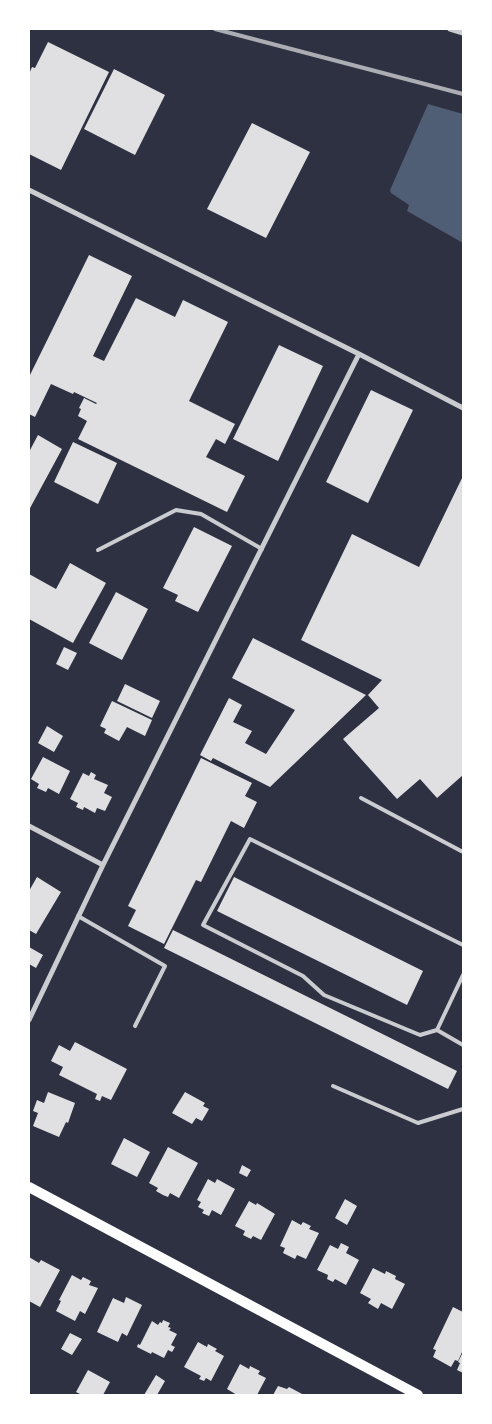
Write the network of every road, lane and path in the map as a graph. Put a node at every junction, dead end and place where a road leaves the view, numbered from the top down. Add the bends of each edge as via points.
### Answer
1 (451, 29) edge
2 (463, 32) edge
3 (29, 190) edge
4 (359, 354) junction
5 (463, 408) edge
6 (262, 549) junction
7 (98, 550) dead end
8 (361, 798) dead end
9 (29, 826) edge
10 (463, 852) edge
11 (103, 865) junction
12 (78, 916) junction
13 (463, 945) edge
14 (463, 975) edge
15 (29, 1020) edge
16 (135, 1026) dead end
17 (437, 1030) junction
18 (463, 1045) edge
19 (333, 1086) dead end
20 (463, 1109) edge
21 (29, 1187) edge
22 (418, 1395) edge

1 - 2 street
3 - 4 street
4 - 5 street
4 - 6 street
6 - 7 lane via 201,514 176,510
6 - 11 street
8 - 10 lane
9 - 11 street
11 - 12 street
12 - 15 street
12 - 16 lane via 165,966
13 - 17 lane via 250,839 202,925 303,976 324,995 420,1035
14 - 17 lane
17 - 18 lane
19 - 20 lane via 418,1123
21 - 22 main road

